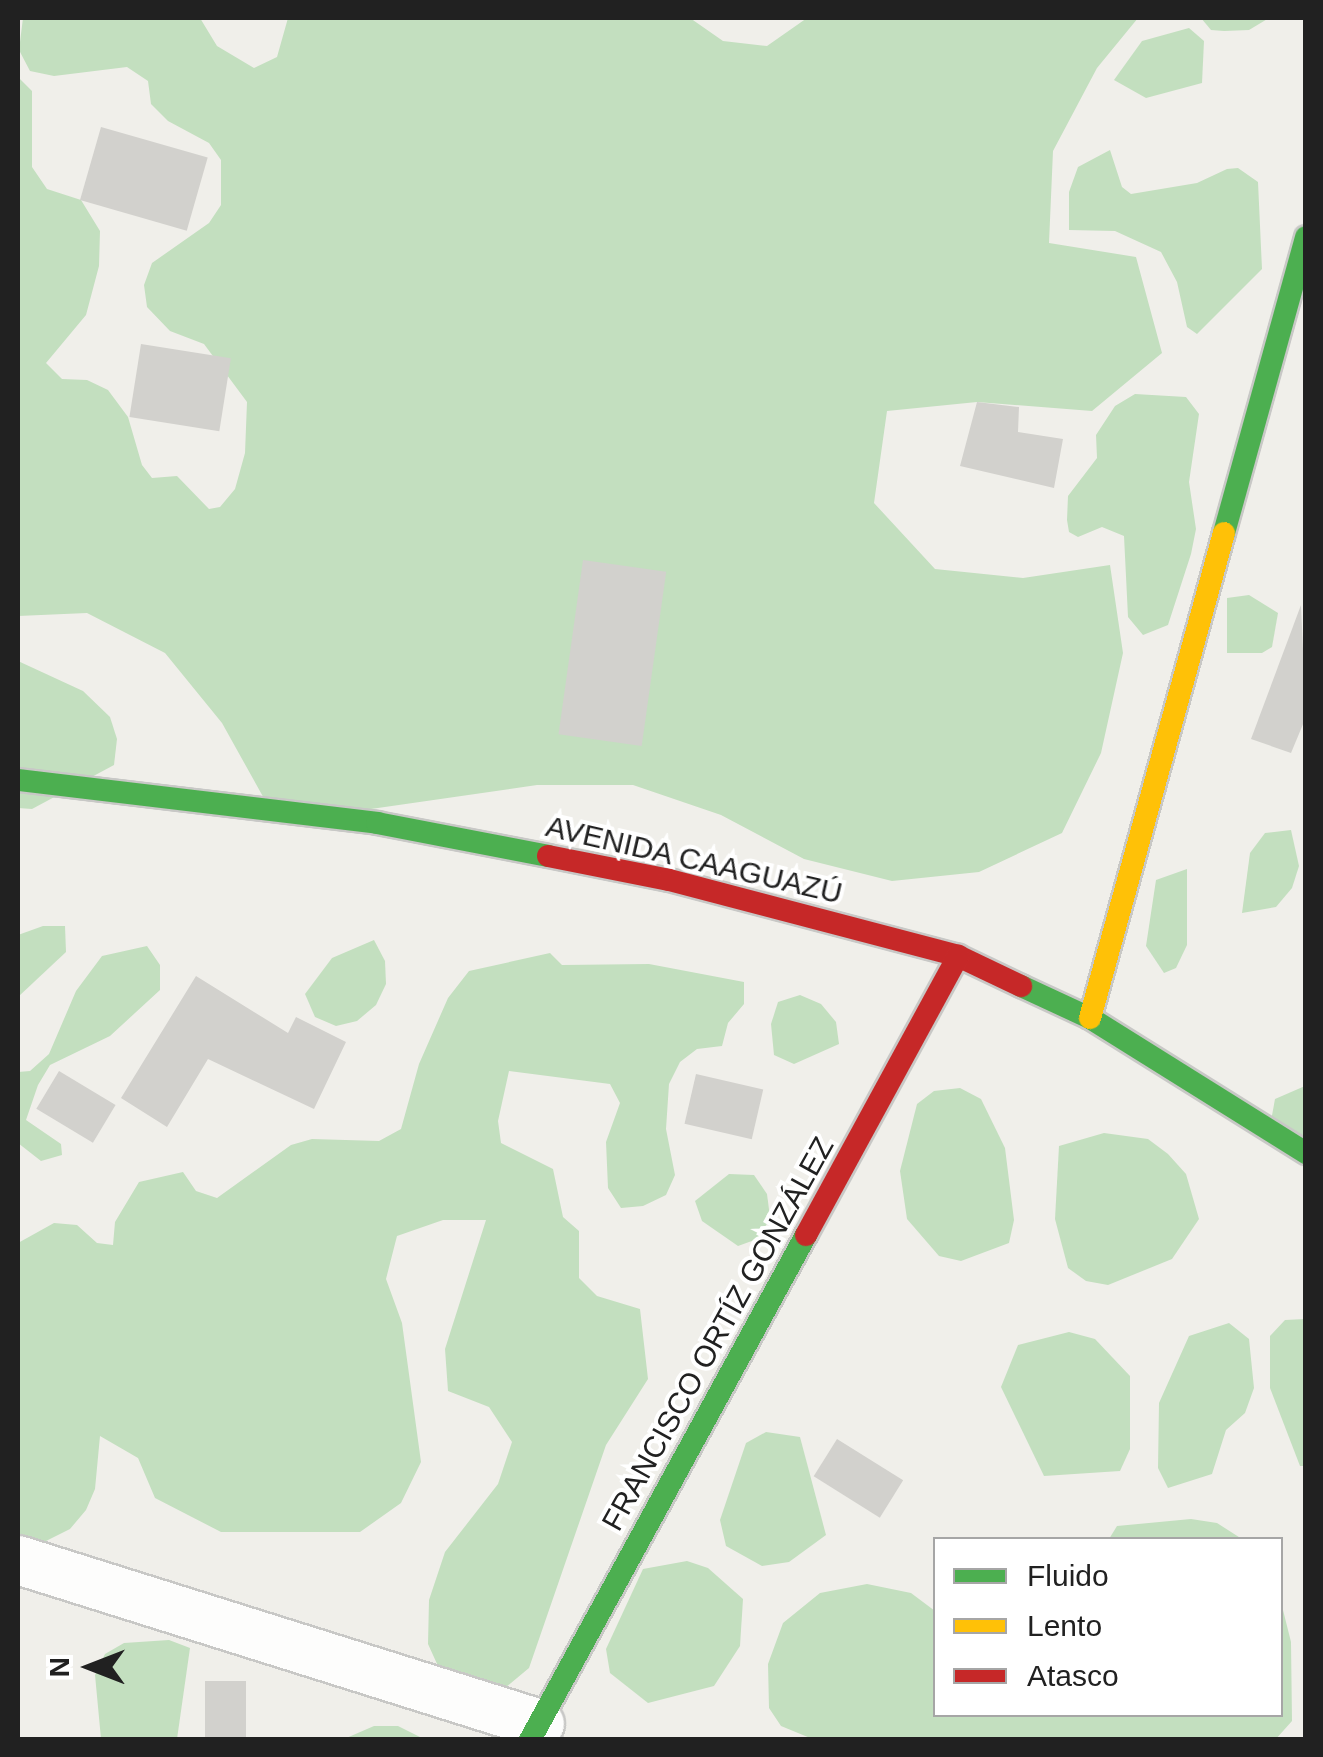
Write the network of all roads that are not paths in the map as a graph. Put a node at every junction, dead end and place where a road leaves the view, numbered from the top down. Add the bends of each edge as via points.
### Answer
1 (1306, 236) edge
2 (18, 780) edge
3 (958, 956) junction
4 (1090, 1018) junction
5 (1306, 1153) edge
6 (18, 1560) edge
7 (535, 1732) edge

1 - 4 street
2 - 3 street, AVENIDA CAAGUAZÚ via 377,823 669,880
3 - 4 street, AVENIDA CAAGUAZÚ
3 - 7 street, FRANCISCO ORTÍZ GONZÁLEZ
4 - 5 street, AVENIDA CAAGUAZÚ
6 - 7 street

